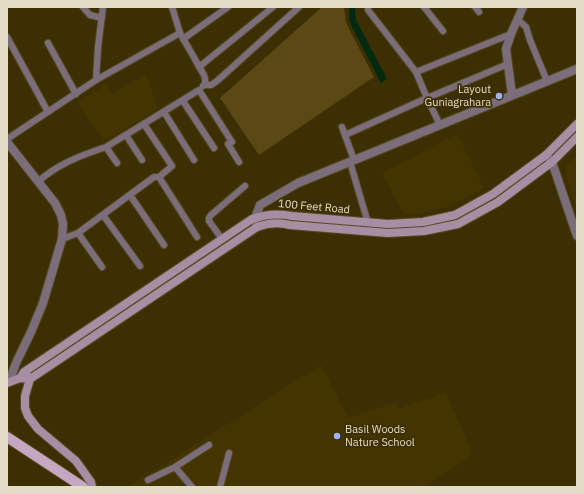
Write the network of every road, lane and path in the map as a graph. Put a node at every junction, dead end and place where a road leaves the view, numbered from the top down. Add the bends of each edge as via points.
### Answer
1 (83, 7) edge
2 (103, 7) edge
3 (172, 7) edge
4 (228, 7) edge
5 (273, 7) edge
6 (299, 7) edge
7 (368, 7) edge
8 (424, 7) edge
9 (523, 7) edge
10 (102, 18) junction
11 (517, 19) junction
12 (443, 31) dead end
13 (510, 34) junction
14 (182, 36) junction
15 (7, 37) edge
16 (48, 43) dead end
17 (508, 64) junction
18 (199, 67) junction
19 (577, 69) edge
20 (416, 72) junction
21 (96, 80) junction
22 (547, 81) junction
23 (205, 85) junction
24 (199, 90) junction
25 (76, 94) junction
26 (512, 95) junction
27 (427, 98) junction
28 (183, 101) junction
29 (48, 112) junction
30 (164, 112) junction
31 (144, 124) junction
32 (577, 124) edge
33 (440, 125) junction
34 (342, 127) dead end
35 (126, 134) junction
36 (345, 135) junction
37 (577, 137) edge
38 (7, 140) edge
39 (106, 147) junction
40 (214, 148) dead end
41 (546, 155) junction
42 (142, 160) dead end
43 (194, 160) dead end
44 (352, 161) junction
45 (238, 162) dead end
46 (552, 162) junction
47 (117, 163) dead end
48 (159, 177) junction
49 (38, 182) junction
50 (245, 186) dead end
51 (130, 195) junction
52 (103, 214) junction
53 (255, 218) junction
54 (368, 223) junction
55 (257, 227) junction
56 (78, 233) junction
57 (577, 236) edge
58 (197, 237) dead end
59 (62, 239) junction
60 (222, 239) junction
61 (164, 244) dead end
62 (140, 266) dead end
63 (102, 267) dead end
64 (22, 375) junction
65 (30, 378) junction
66 (8, 382) edge
67 (7, 437) edge
68 (209, 445) dead end
69 (229, 453) dead end
70 (175, 467) junction
71 (148, 480) dead end
72 (83, 487) edge
73 (92, 487) edge
74 (192, 487) edge
75 (220, 487) edge

1 - 10 street via 90,15
2 - 10 street
3 - 14 street
4 - 14 street
5 - 18 street
6 - 23 street via 217,81
7 - 20 street
8 - 12 street
9 - 11 street
10 - 21 street
11 - 13 street
11 - 22 street via 526,27
13 - 17 street via 506,49
13 - 20 street
14 - 18 street
14 - 21 street
15 - 29 street
16 - 25 street
17 - 26 street
17 - 27 street
18 - 23 street via 206,81
19 - 22 street
20 - 27 street
21 - 25 street
22 - 26 street
23 - 24 street
24 - 28 street
24 - 45 street via 232,142 228,144
25 - 29 street
26 - 33 street
27 - 33 street
27 - 36 street
28 - 30 street
28 - 40 street
29 - 38 street
30 - 31 street
30 - 43 street
31 - 35 street
31 - 48 street via 172,166
32 - 41 main road, 100 Feet Road
33 - 44 street
34 - 36 street
35 - 39 street
35 - 42 street
36 - 44 street
37 - 46 main road, 100 Feet Road
38 - 49 street
39 - 47 street
39 - 49 street via 60,166
41 - 46 street
41 - 54 main road, 100 Feet Road via 493,194 455,215 423,222
44 - 53 street via 298,183 260,205
44 - 54 street
46 - 55 main road, 100 Feet Road via 498,202 458,224 424,231 388,233 280,223
46 - 57 street
48 - 51 street via 154,177
48 - 58 street
49 - 59 street via 61,215
50 - 60 street via 209,218
51 - 52 street
51 - 61 street
52 - 56 street
52 - 62 street
53 - 54 main road, 100 Feet Road via 274,214
53 - 55 street
53 - 60 main road, 100 Feet Road
55 - 65 main road, 100 Feet Road
56 - 59 street
56 - 63 street
59 - 66 street via 43,303
60 - 64 main road, 100 Feet Road
64 - 65 main road, 100 Feet Road
64 - 66 main road, 100 Feet Road
65 - 73 main road via 25,396 28,416 38,429 76,461
67 - 72 main road
68 - 70 street
69 - 75 street
70 - 71 street
70 - 74 street

